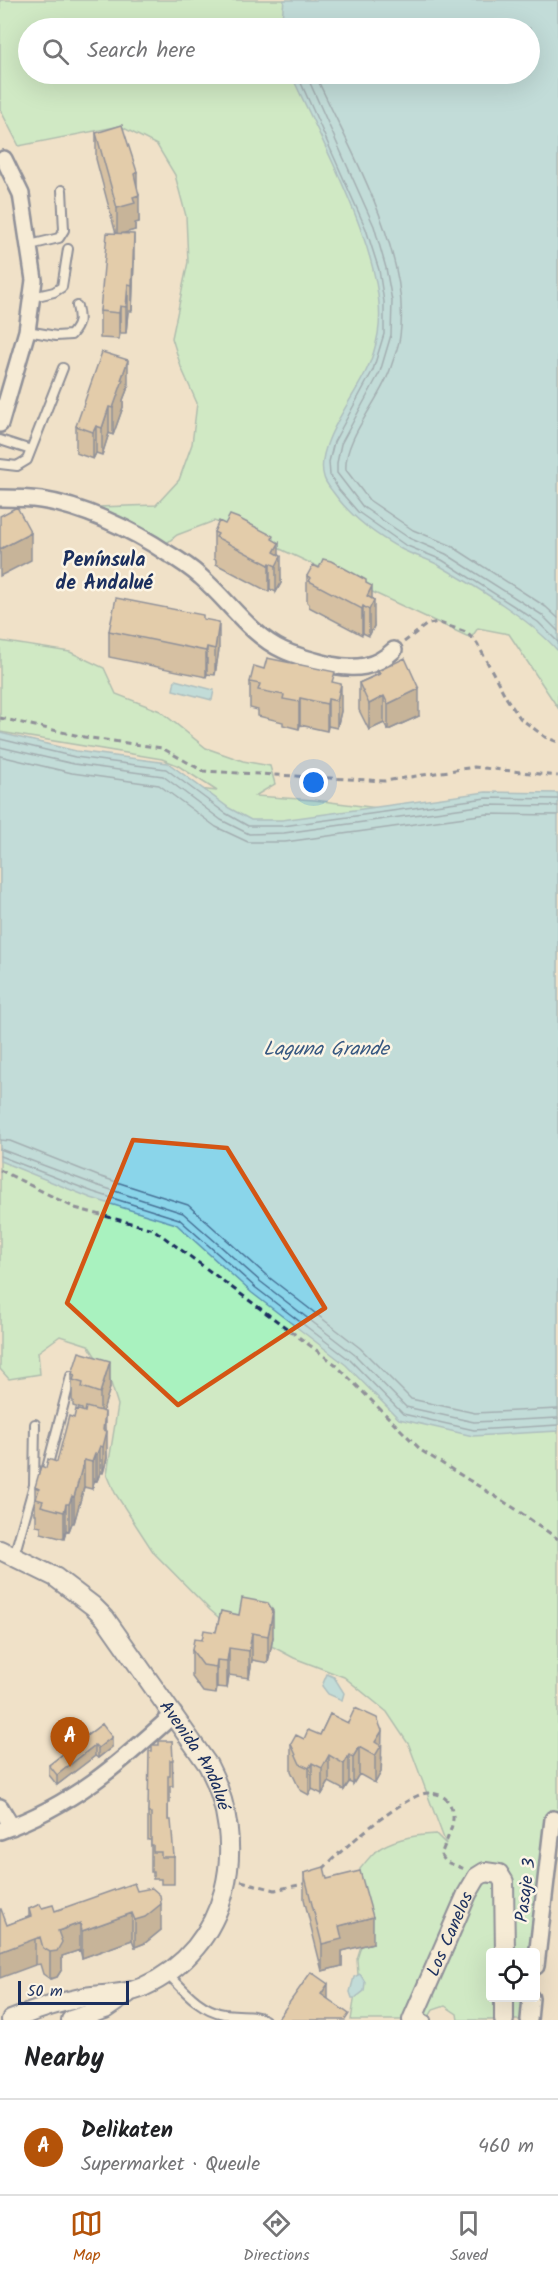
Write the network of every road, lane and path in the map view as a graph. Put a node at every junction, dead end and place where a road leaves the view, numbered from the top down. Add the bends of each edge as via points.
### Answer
1 (4, 159) dead end
2 (62, 190) dead end
3 (30, 245) junction
4 (68, 249) dead end
5 (33, 297) junction
6 (77, 306) dead end
7 (27, 331) junction
8 (63, 368) dead end
9 (0, 424) edge
10 (0, 440) edge
11 (31, 450) junction
12 (0, 464) edge
13 (0, 498) edge
14 (394, 650) joint
15 (0, 718) edge
16 (558, 742) edge
17 (558, 776) edge
18 (0, 1170) edge
19 (71, 1377) edge
20 (35, 1424) dead end
21 (34, 1485) junction
22 (558, 1539) edge
23 (7, 1553) edge
24 (174, 1714) junction
25 (0, 1807) edge
26 (553, 1819) dead end
27 (6, 1829) edge
28 (321, 1872) edge
29 (481, 1874) junction
30 (228, 1878) junction
31 (314, 1881) edge
32 (505, 1948) edge
33 (538, 1948) edge
34 (167, 1973) junction
35 (129, 1993) junction
36 (504, 2002) edge
37 (530, 2002) edge
38 (418, 2018) edge
39 (11, 2020) edge
40 (71, 2020) edge
41 (266, 2020) edge
42 (504, 2020) edge
43 (528, 2020) edge

1 - 3 street via 21,194
2 - 3 lane via 64,230 59,238
3 - 5 street
4 - 5 lane via 62,287
5 - 7 street
6 - 7 lane via 78,328 71,335
7 - 9 street
8 - 11 lane
10 - 11 lane
11 - 12 lane via 27,460 17,466
13 - 14 street via 54,502 132,533 200,575 252,628 281,649 345,668 369,667
14 - 16 path via 426,625 437,622 466,632 520,718
15 - 17 path via 84,737 162,748 203,771 385,781 474,767
18 - 22 path via 75,1208 153,1229 335,1364 422,1450
19 - 21 lane via 47,1470
20 - 21 lane
21 - 23 lane
23 - 24 street, Avenida Andalué via 69,1586 93,1605
24 - 27 street via 86,1789
24 - 30 street, Avenida Andalué via 220,1791 231,1843
25 - 27 street
26 - 33 street, Pasaje 3
28 - 29 path via 363,1832 426,1792 449,1800 453,1817 441,1855 446,1862
29 - 32 street, Los Canelos via 494,1872 504,1882
29 - 38 street, Los Canelos via 463,1903
30 - 31 path via 275,1890
30 - 34 street, Avenida Andalué via 206,1932
34 - 35 street, Avenida Andalué
34 - 41 lane via 206,2007
35 - 39 street, Avenida Andalué via 70,2001
35 - 40 street, Avenida Andalué via 105,2009
36 - 42 street
37 - 43 street

